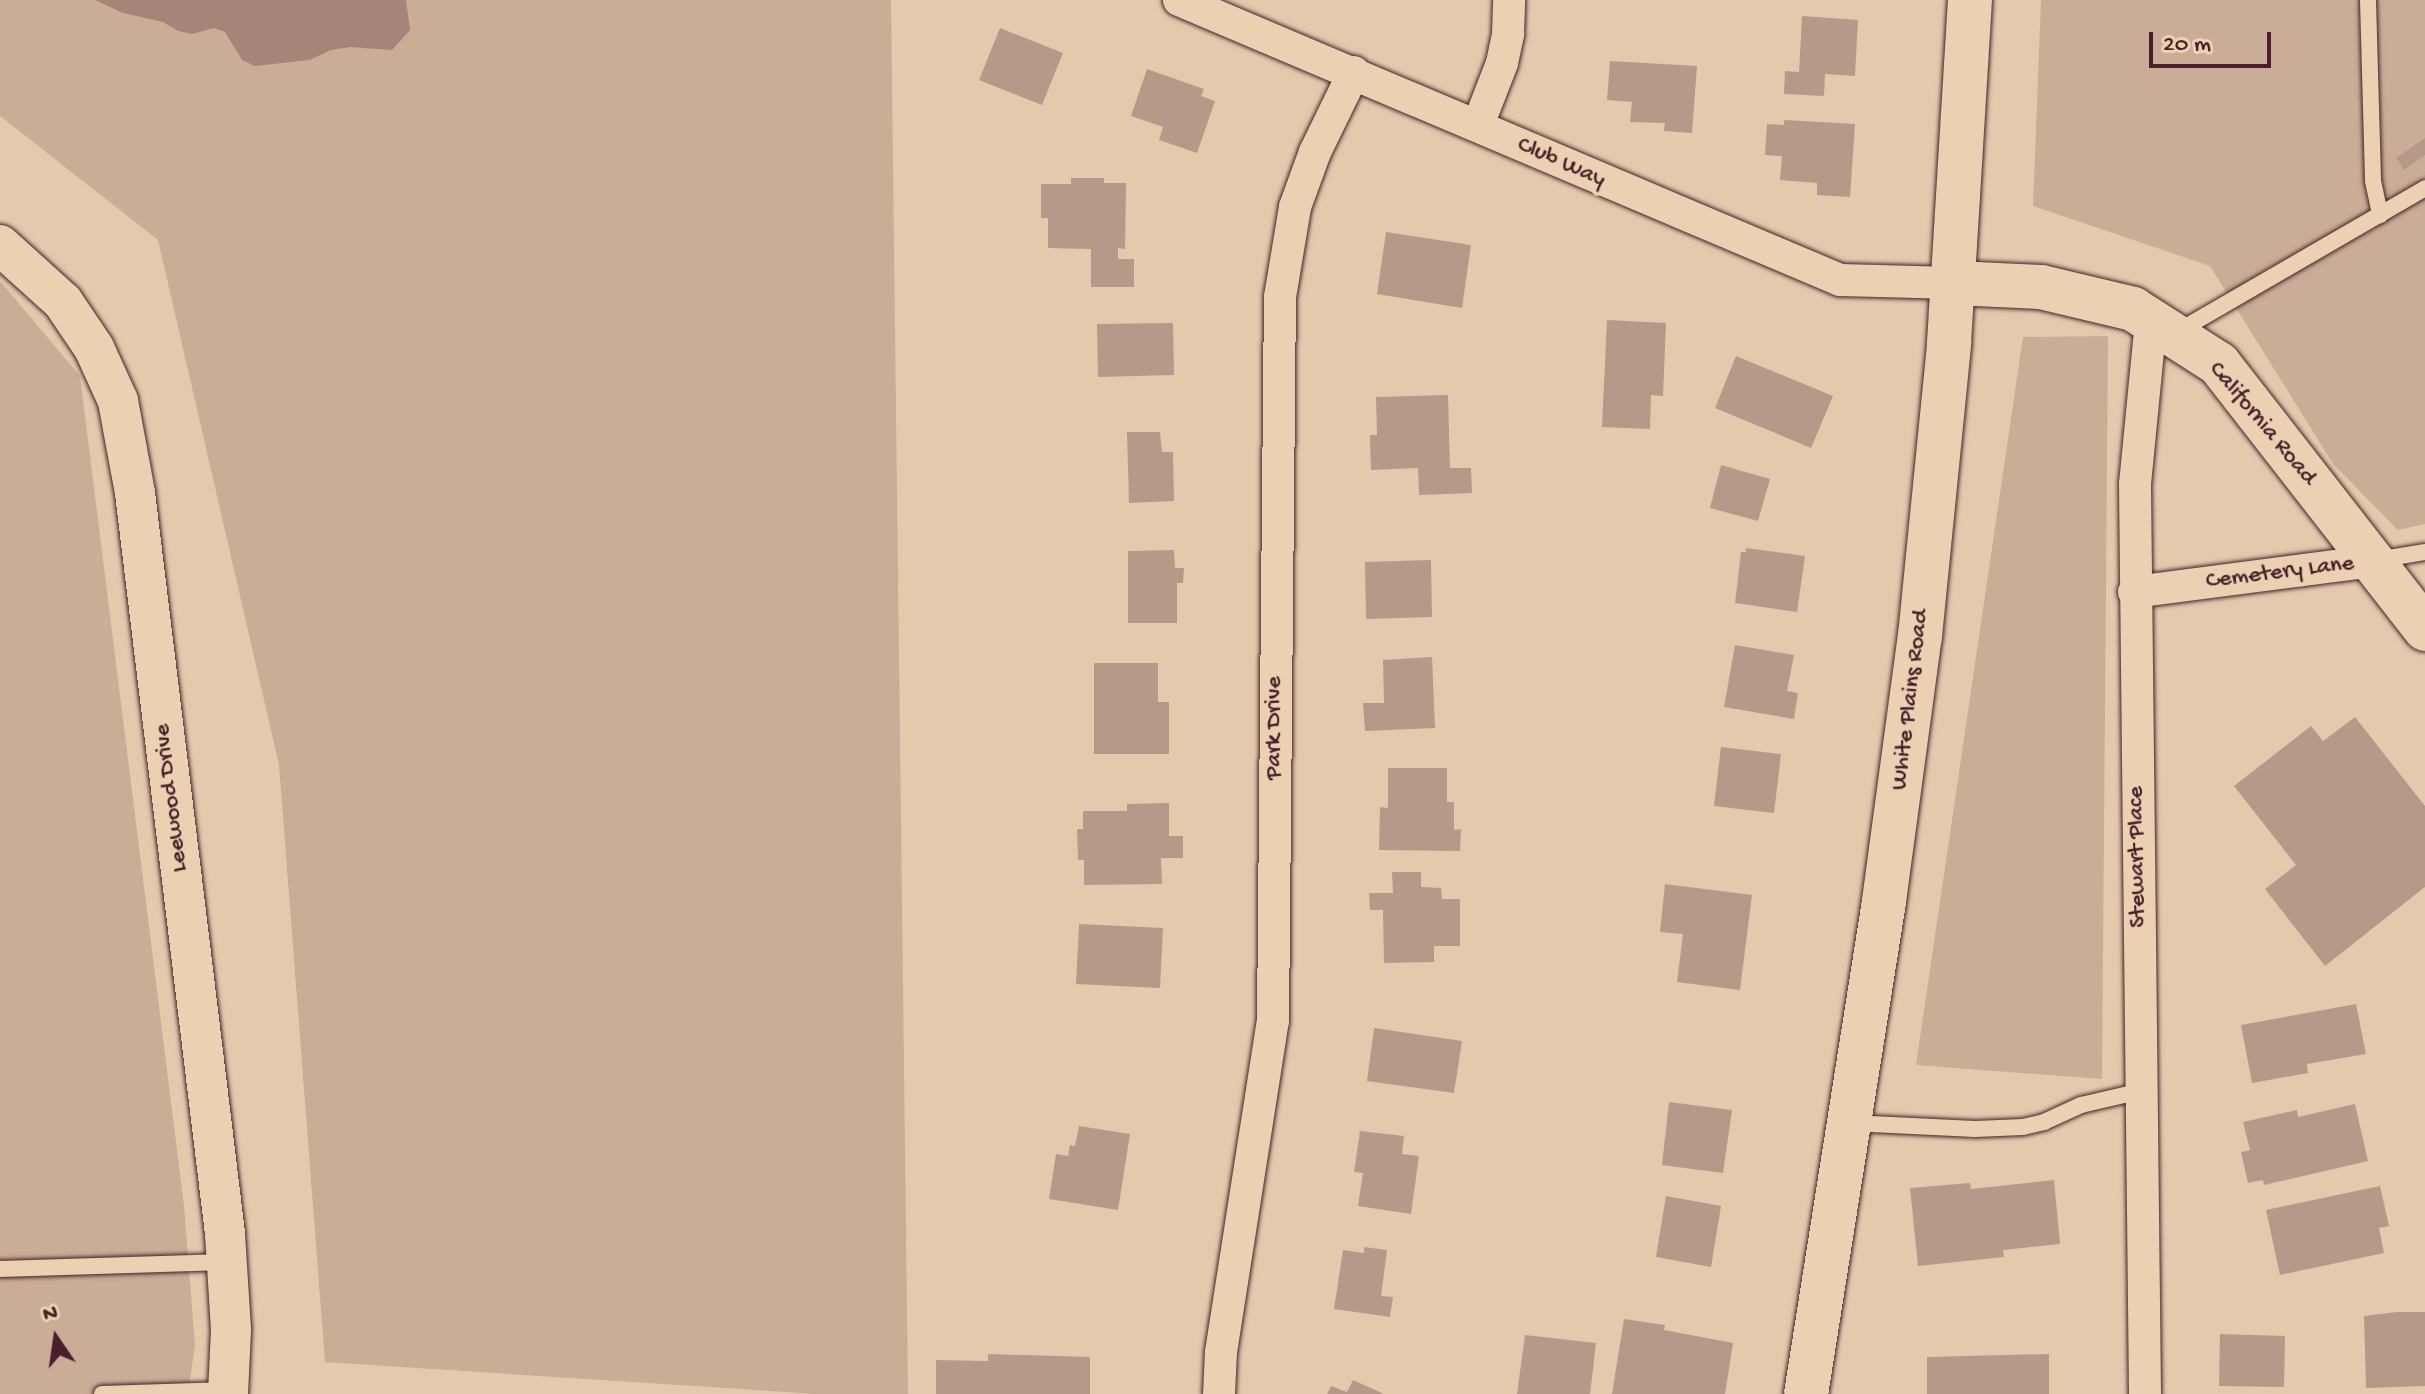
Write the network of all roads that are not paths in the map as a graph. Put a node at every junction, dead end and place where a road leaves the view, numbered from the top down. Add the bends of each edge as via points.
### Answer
1 (1179, 0) edge
2 (1509, 0) edge
3 (1970, 0) edge
4 (2368, 0) edge
5 (1354, 72) junction
6 (1478, 125) junction
7 (2425, 188) edge
8 (2380, 215) junction
9 (0, 245) edge
10 (1954, 283) junction
11 (2162, 328) junction
12 (2425, 552) edge
13 (2372, 561) junction
14 (2134, 592) junction
15 (2425, 629) edge
16 (2141, 1091) junction
17 (1848, 1123) junction
18 (226, 1262) junction
19 (0, 1269) edge
20 (228, 1392) edge
21 (102, 1394) edge
22 (1219, 1394) edge
23 (1806, 1394) edge
24 (2145, 1394) edge

1 - 5 street, Club Way
2 - 6 street via 1502,63
3 - 10 main road, White Plains Road
4 - 8 lane via 2373,181
5 - 6 street, Club Way
5 - 22 street, Park Drive via 1295,207 1280,297 1273,1021 1221,1352
6 - 10 street, Club Way via 1840,280
7 - 8 lane
8 - 11 lane
9 - 18 street, Leewood Drive via 63,302 94,348 118,401 137,509
10 - 11 main road, California Road via 2041,287 2133,309
10 - 17 main road, White Plains Road via 1920,636
11 - 13 main road, California Road via 2219,364
11 - 14 street, Stewart Place via 2135,484
12 - 13 lane, Cemetery Lane
13 - 14 street, Cemetery Lane
13 - 15 main road, California Road
14 - 16 street, Stewart Place
16 - 17 lane via 2081,1105 2023,1127
16 - 24 street, Stewart Place
17 - 23 main road, White Plains Road
18 - 19 lane
18 - 20 street, Leewood Drive
20 - 21 lane

